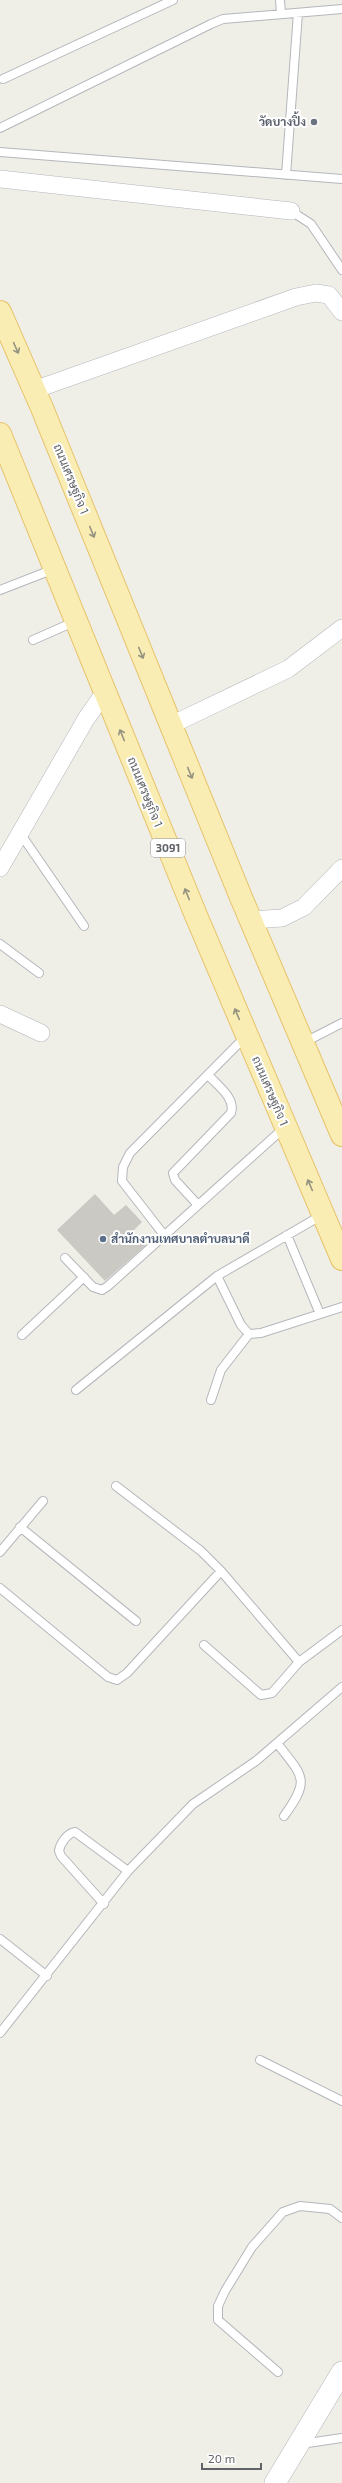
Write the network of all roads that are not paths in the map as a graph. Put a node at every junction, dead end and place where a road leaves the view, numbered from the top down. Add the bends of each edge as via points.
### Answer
1 (174, 0) edge
2 (280, 0) edge
3 (342, 9) edge
4 (298, 13) junction
5 (281, 14) junction
6 (3, 79) dead end
7 (0, 128) edge
8 (0, 152) edge
9 (286, 175) junction
10 (0, 179) edge
11 (342, 179) edge
12 (291, 210) joint
13 (342, 270) edge
14 (0, 312) edge
15 (342, 312) edge
16 (34, 390) junction
17 (0, 434) edge
18 (55, 569) junction
19 (0, 590) edge
20 (76, 621) junction
21 (342, 628) edge
22 (33, 640) dead end
23 (104, 692) junction
24 (171, 724) junction
25 (20, 833) junction
26 (0, 868) edge
27 (342, 868) edge
28 (250, 920) junction
29 (84, 926) dead end
30 (0, 944) edge
31 (39, 973) dead end
32 (0, 1014) edge
33 (342, 1023) edge
34 (41, 1033) dead end
35 (247, 1035) junction
36 (303, 1043) junction
37 (208, 1075) junction
38 (286, 1127) junction
39 (342, 1135) edge
40 (198, 1205) junction
41 (323, 1214) junction
42 (164, 1235) junction
43 (288, 1235) junction
44 (64, 1258) dead end
45 (342, 1259) edge
46 (217, 1276) junction
47 (84, 1277) junction
48 (342, 1307) edge
49 (320, 1314) junction
50 (249, 1334) junction
51 (22, 1335) dead end
52 (76, 1390) dead end
53 (211, 1400) dead end
54 (116, 1486) dead end
55 (43, 1501) dead end
56 (20, 1527) junction
57 (0, 1552) edge
58 (221, 1571) junction
59 (0, 1588) edge
60 (136, 1621) dead end
61 (342, 1630) edge
62 (204, 1645) dead end
63 (299, 1662) junction
64 (342, 1687) edge
65 (277, 1743) junction
66 (284, 1816) dead end
67 (128, 1871) junction
68 (104, 1904) junction
69 (0, 1939) edge
70 (47, 1976) junction
71 (0, 2033) edge
72 (260, 2060) dead end
73 (342, 2101) edge
74 (342, 2218) edge
75 (278, 2372) dead end
76 (342, 2372) edge
77 (342, 2438) edge
78 (299, 2444) junction
79 (275, 2483) edge

1 - 6 lane
2 - 5 lane
3 - 4 lane
4 - 5 lane
4 - 9 lane
5 - 7 lane via 223,19 210,24
8 - 9 lane
9 - 11 lane
10 - 12 street
12 - 13 lane via 311,224
14 -> 16 main road, ถนนเศรษฐกิจ 1
15 - 16 street via 329,295 316,293 296,297
16 -> 24 main road, ถนนเศรษฐกิจ 1
17 - 18 main road, ถนนเศรษฐกิจ 1 / 3091
18 - 19 lane
18 - 20 main road, ถนนเศรษฐกิจ 1 / 3091
20 - 22 lane
20 - 23 main road, ถนนเศรษฐกิจ 1 / 3091
21 - 24 street via 288,669
23 - 25 street
35 -> 23 main road, ถนนเศรษฐกิจ 1 / 3091
24 -> 28 main road, ถนนเศรษฐกิจ 1
25 - 26 street
25 - 29 lane
27 - 28 street via 304,907 282,918
28 - 36 main road, ถนนเศรษฐกิจ 1
30 - 31 lane
32 - 34 street
33 - 36 lane
35 - 37 lane
35 - 38 main road, ถนนเศรษฐกิจ 1 / 3091
36 - 39 main road, ถนนเศรษฐกิจ 1
37 - 40 lane via 231,1100 233,1108 173,1173 174,1180
37 - 42 lane via 130,1153 124,1167 122,1181
38 - 40 lane
41 -> 38 main road, ถนนเศรษฐกิจ 1 / 3091
40 - 42 lane
41 - 43 lane
41 - 45 main road, ถนนเศรษฐกิจ 1 / 3091
42 - 47 lane via 102,1290 93,1287
43 - 46 lane
43 - 49 lane
44 - 47 lane
46 - 50 lane via 241,1326
46 - 52 lane
47 - 51 lane
48 - 49 lane
49 - 50 lane via 261,1333
50 - 53 lane via 221,1370
54 - 58 lane via 201,1551
55 - 56 lane
56 - 57 lane
56 - 60 lane
58 - 59 lane via 127,1673 117,1680 108,1677
58 - 63 lane
61 - 63 lane
62 - 63 lane via 261,1695 272,1692
64 - 65 lane
65 - 66 lane via 297,1769 302,1782 300,1795
65 - 67 lane via 256,1761 193,1804
67 - 68 lane
67 - 68 lane via 75,1832 60,1846 61,1856
68 - 70 lane
69 - 70 lane
70 - 71 lane
72 - 73 lane
74 - 75 lane via 330,2209 300,2206 283,2212 252,2247 218,2306 218,2320
76 - 78 street
77 - 78 lane
78 - 79 street

